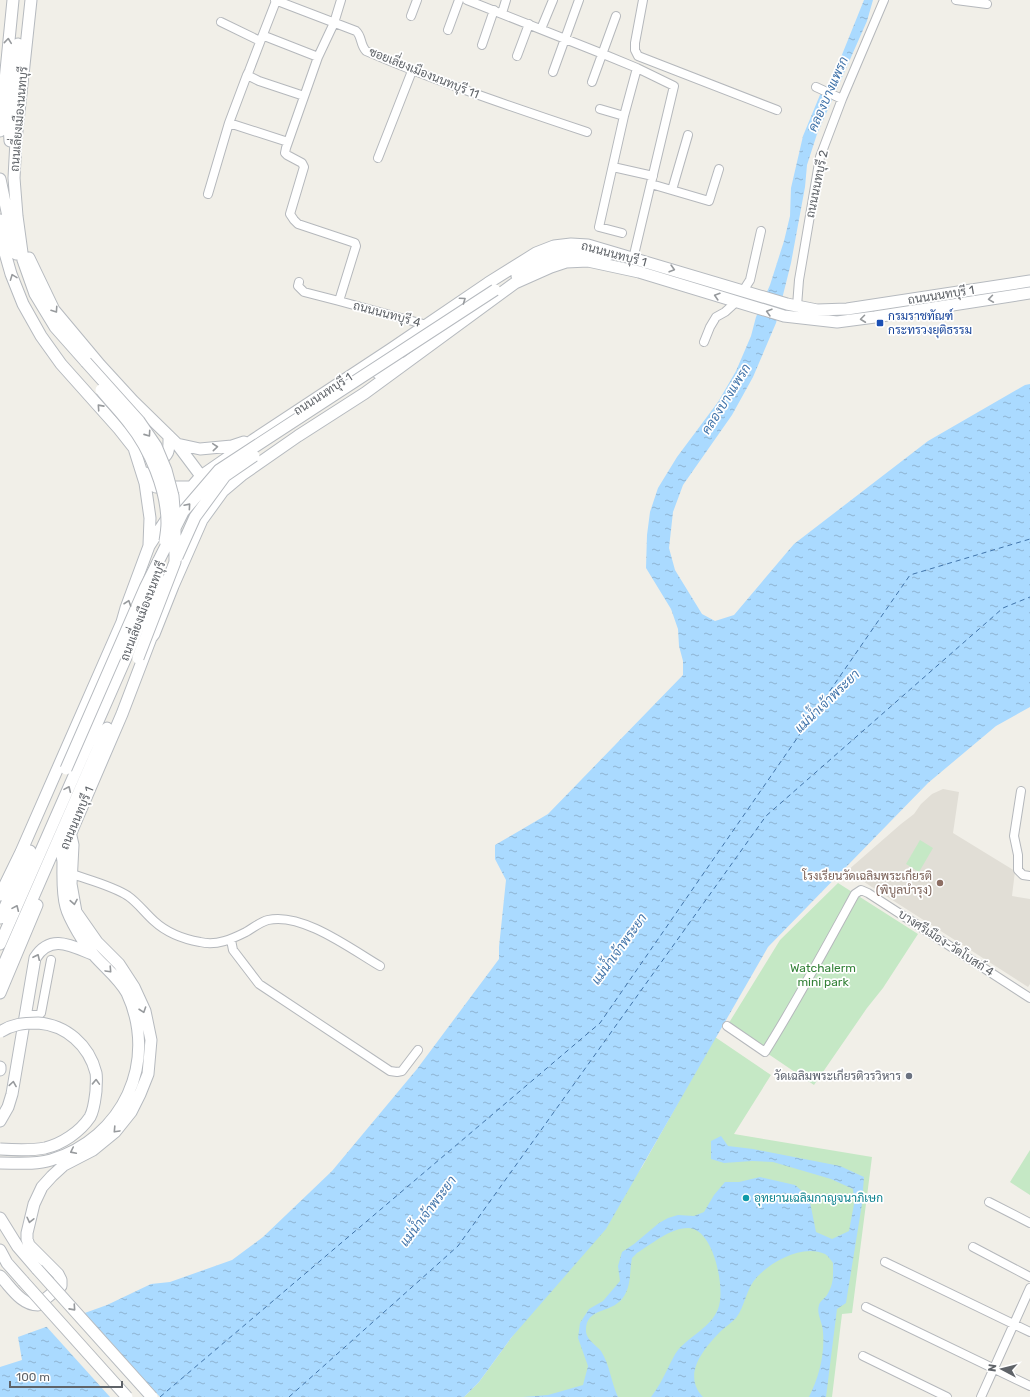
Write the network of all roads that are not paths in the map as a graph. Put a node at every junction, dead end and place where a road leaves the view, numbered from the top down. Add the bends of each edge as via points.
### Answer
1 (13, 0) edge
2 (23, 0) edge
3 (31, 0) edge
4 (276, 0) edge
5 (341, 0) edge
6 (417, 0) edge
7 (459, 0) edge
8 (467, 0) edge
9 (506, 0) edge
10 (553, 0) edge
11 (579, 0) edge
12 (643, 0) edge
13 (884, 0) edge
14 (960, 0) edge
15 (987, 4) dead end
16 (498, 11) junction
17 (411, 16) dead end
18 (616, 16) dead end
19 (221, 22) dead end
20 (334, 23) junction
21 (529, 24) junction
22 (541, 29) junction
23 (448, 30) dead end
24 (566, 38) junction
25 (261, 39) junction
26 (482, 45) dead end
27 (603, 54) junction
28 (517, 56) dead end
29 (318, 57) junction
30 (637, 68) junction
31 (412, 70) junction
32 (553, 72) dead end
33 (247, 75) junction
34 (592, 82) dead end
35 (2, 86) edge
36 (818, 88) dead end
37 (304, 96) junction
38 (840, 98) junction
39 (600, 109) dead end
40 (777, 110) dead end
41 (624, 116) junction
42 (229, 123) junction
43 (0, 131) edge
44 (587, 132) dead end
45 (688, 135) dead end
46 (288, 142) junction
47 (378, 158) dead end
48 (612, 167) junction
49 (719, 169) dead end
50 (0, 180) edge
51 (652, 180) junction
52 (672, 190) junction
53 (208, 194) dead end
54 (0, 220) edge
55 (10, 229) junction
56 (761, 231) dead end
57 (622, 233) dead end
58 (20, 237) junction
59 (633, 259) junction
60 (1030, 281) edge
61 (299, 282) dead end
62 (743, 291) junction
63 (1030, 293) edge
64 (494, 294) junction
65 (339, 301) junction
66 (736, 302) junction
67 (792, 305) junction
68 (427, 325) junction
69 (704, 342) dead end
70 (83, 364) junction
71 (169, 436) junction
72 (253, 440) junction
73 (178, 444) junction
74 (134, 448) junction
75 (264, 460) junction
76 (138, 462) junction
77 (202, 482) junction
78 (191, 487) junction
79 (202, 520) junction
80 (149, 546) junction
81 (175, 562) junction
82 (122, 622) junction
83 (154, 634) junction
84 (1021, 792) dead end
85 (71, 836) junction
86 (62, 850) junction
87 (72, 874) junction
88 (1030, 876) edge
89 (0, 895) edge
90 (0, 918) edge
91 (231, 940) junction
92 (0, 944) edge
93 (92, 954) junction
94 (51, 960) dead end
95 (380, 966) dead end
96 (0, 973) edge
97 (0, 993) edge
98 (1030, 998) edge
99 (24, 1015) junction
100 (727, 1026) dead end
101 (0, 1032) edge
102 (418, 1050) dead end
103 (0, 1066) edge
104 (0, 1070) edge
105 (0, 1121) edge
106 (0, 1149) edge
107 (0, 1163) edge
108 (990, 1202) dead end
109 (0, 1218) edge
110 (1030, 1223) edge
111 (973, 1247) dead end
112 (0, 1250) edge
113 (4, 1259) edge
114 (885, 1262) dead end
115 (0, 1276) edge
116 (1030, 1277) edge
117 (1030, 1288) edge
118 (866, 1307) dead end
119 (1014, 1324) junction
120 (1030, 1332) edge
121 (863, 1356) dead end
122 (994, 1369) junction
123 (1030, 1386) edge
124 (127, 1397) edge
125 (152, 1397) edge
126 (947, 1397) edge
127 (981, 1397) edge

35 -> 1 main road, ถนนเลี่ยงเมืองนนทบุรี
2 - 55 main road via 9,125
3 - 58 main road, ถนนเลี่ยงเมืองนนทบุรี via 14,178
4 - 20 street, ซอยเลี่ยงเมืองนนทบุรี 11
4 - 25 street
5 - 20 street
6 - 17 street
7 - 23 street
8 - 16 street
9 - 16 street
10 - 22 street
11 - 24 street
12 - 40 street via 635,44 638,56
13 - 38 street, ถนนนนทบุรี 2
14 - 15 street
16 - 21 street
16 - 26 street
18 - 27 street
19 - 25 street
20 - 29 street
20 - 31 street, ซอยเลี่ยงเมืองนนทบุรี 11 via 360,34 366,51
21 - 22 street
21 - 28 street
22 - 24 street
24 - 27 street
24 - 32 street
25 - 29 street via 266,37
25 - 33 street
27 - 30 street
27 - 34 street
29 - 37 street
30 - 41 street
30 - 51 street via 674,86
31 - 44 street, ซอยเลี่ยงเมืองนนทบุรี 11
31 - 47 street
33 - 37 street via 259,82
33 - 42 street
35 - 43 main road, ถนนเลี่ยงเมืองนนทบุรี
36 - 38 street
37 - 46 street
38 - 67 street, ถนนนนทบุรี 2 via 820,157 799,280
39 - 41 street
41 - 48 street
42 - 46 street
42 - 53 street
45 - 52 street
46 - 65 street, ถนนนนทบุรี 4 via 285,153 302,163 304,167 290,214 298,224 355,243 356,246
48 - 51 street
48 - 57 street via 599,227
49 - 52 street via 710,201
50 - 55 main road, ถนนเลี่ยงเมืองนนทบุรี
51 - 52 street
51 - 59 street
74 -> 54 main road, ถนนเลี่ยงเมืองนนทบุรี via 61,364 41,336 11,274
55 - 70 main road, ถนนเลี่ยงเมืองนนทบุรี via 30,298 49,330
56 - 62 street via 750,280
58 - 70 main road, ถนนเลี่ยงเมืองนนทบุรี via 23,260 35,294 55,327
58 -> 71 main road, ถนนเลี่ยงเมืองนนทบุรี via 54,310 100,366
59 -> 62 main road, ถนนนนทบุรี 1
59 - 64 main road via 590,253 563,254 540,261
68 -> 59 main road, ถนนนนทบุรี 1 via 530,256 554,246 588,244
60 - 67 main road, ถนนนนทบุรี 1 via 847,309 817,310
61 - 65 street via 298,286 304,292
62 - 67 main road, ถนนนนทบุรี 1
63 -> 66 main road, ถนนนนทบุรี 1 via 837,322 784,316
66 -> 64 main road, ถนนนนทบุรี 1 via 639,272 588,261 566,262 551,267
64 - 75 main road, ถนนนนทบุรี 1 via 365,392
64 - 81 main road, bridge via 225,476 195,517
90 -> 64 main road, bridge via 145,588 183,512 219,470
65 - 68 street, ถนนนนทบุรี 4
66 - 69 street via 716,317
68 - 72 main road, ถนนนนทบุรี 1
70 -> 81 main road, ถนนเลี่ยงเมืองนนทบุรี, bridge via 139,421 156,446 173,496
92 -> 70 main road, ถนนเลี่ยงเมืองนนทบุรี, bridge via 128,653 163,564 167,523 163,491 156,471 130,423
71 - 73 main road, ถนนเลี่ยงเมืองนนทบุรี
71 - 74 main road via 166,457 157,462 146,461
73 -> 72 main road via 200,449 232,446
72 - 77 main road, ถนนนนทบุรี 1
73 - 77 main road, ถนนเลี่ยงเมืองนนทบุรี
74 - 76 main road, ถนนเลี่ยงเมืองนนทบุรี
75 - 77 main road, ถนนนนทบุรี 1 via 247,466 216,486
75 - 79 main road, ถนนนนทบุรี 1 via 223,491
76 - 78 main road via 154,486
76 - 80 main road, ถนนเลี่ยงเมืองนนทบุรี via 145,483 150,518
77 - 78 main road, ถนนนนทบุรี 1
77 - 79 main road
78 - 80 main road, ถนนนนทบุรี 1 via 175,506
79 - 83 main road, ถนนนนทบุรี 1
82 -> 80 main road, ถนนนนทบุรี 1
81 - 96 main road, ถนนเลี่ยงเมืองนนทบุรี, bridge via 138,658
82 - 83 main road via 137,614 145,614 154,622
82 - 89 main road, ถนนนนทบุรี 1 via 27,840
83 - 85 main road, ถนนนนทบุรี 1
84 - 88 street via 1014,842 1018,855 1018,870 1023,875
85 - 86 main road, ถนนนนทบุรี 1
85 - 87 main road
86 - 93 main road, ถนนนนทบุรี 1 via 66,909
86 - 97 main road
87 - 91 street via 117,890 163,928 181,938 203,943
87 -> 115 main road via 71,884 76,912 97,942 118,964 134,987 145,1011 151,1040 148,1074 131,1112 116,1132 93,1150 64,1165 42,1187 34,1204 27,1239 29,1245 58,1274 61,1286 38,1305 30,1305
91 - 95 street via 266,920 292,920 313,927
91 - 102 street via 234,950 259,984 390,1071 402,1071
99 -> 93 main road via 35,958 40,951 52,943 64,944
93 -> 107 main road, ถนนนนทบุรี 1 via 111,972 126,992 134,1014 139,1042 136,1072 129,1091 110,1123 78,1149 50,1161
94 - 99 street via 41,1012 39,1015
98 - 100 street, บางศรีเมือง-วัดโบสถ์ 4 via 861,890 855,894 765,1052
105 -> 99 main road via 12,1094
106 -> 101 main road, bridge via 46,1148 77,1132 90,1117 95,1100 96,1074 93,1063 79,1042 70,1033 58,1027 30,1023 11,1025
103 - 104 main road
108 - 110 street
109 -> 125 main road, bridge via 18,1247
111 - 116 street
112 - 113 main road
113 - 124 main road, bridge
114 - 119 street
117 - 119 street
118 - 122 street
119 - 120 street
119 - 122 street
121 - 126 street
122 - 123 street
122 - 127 street

